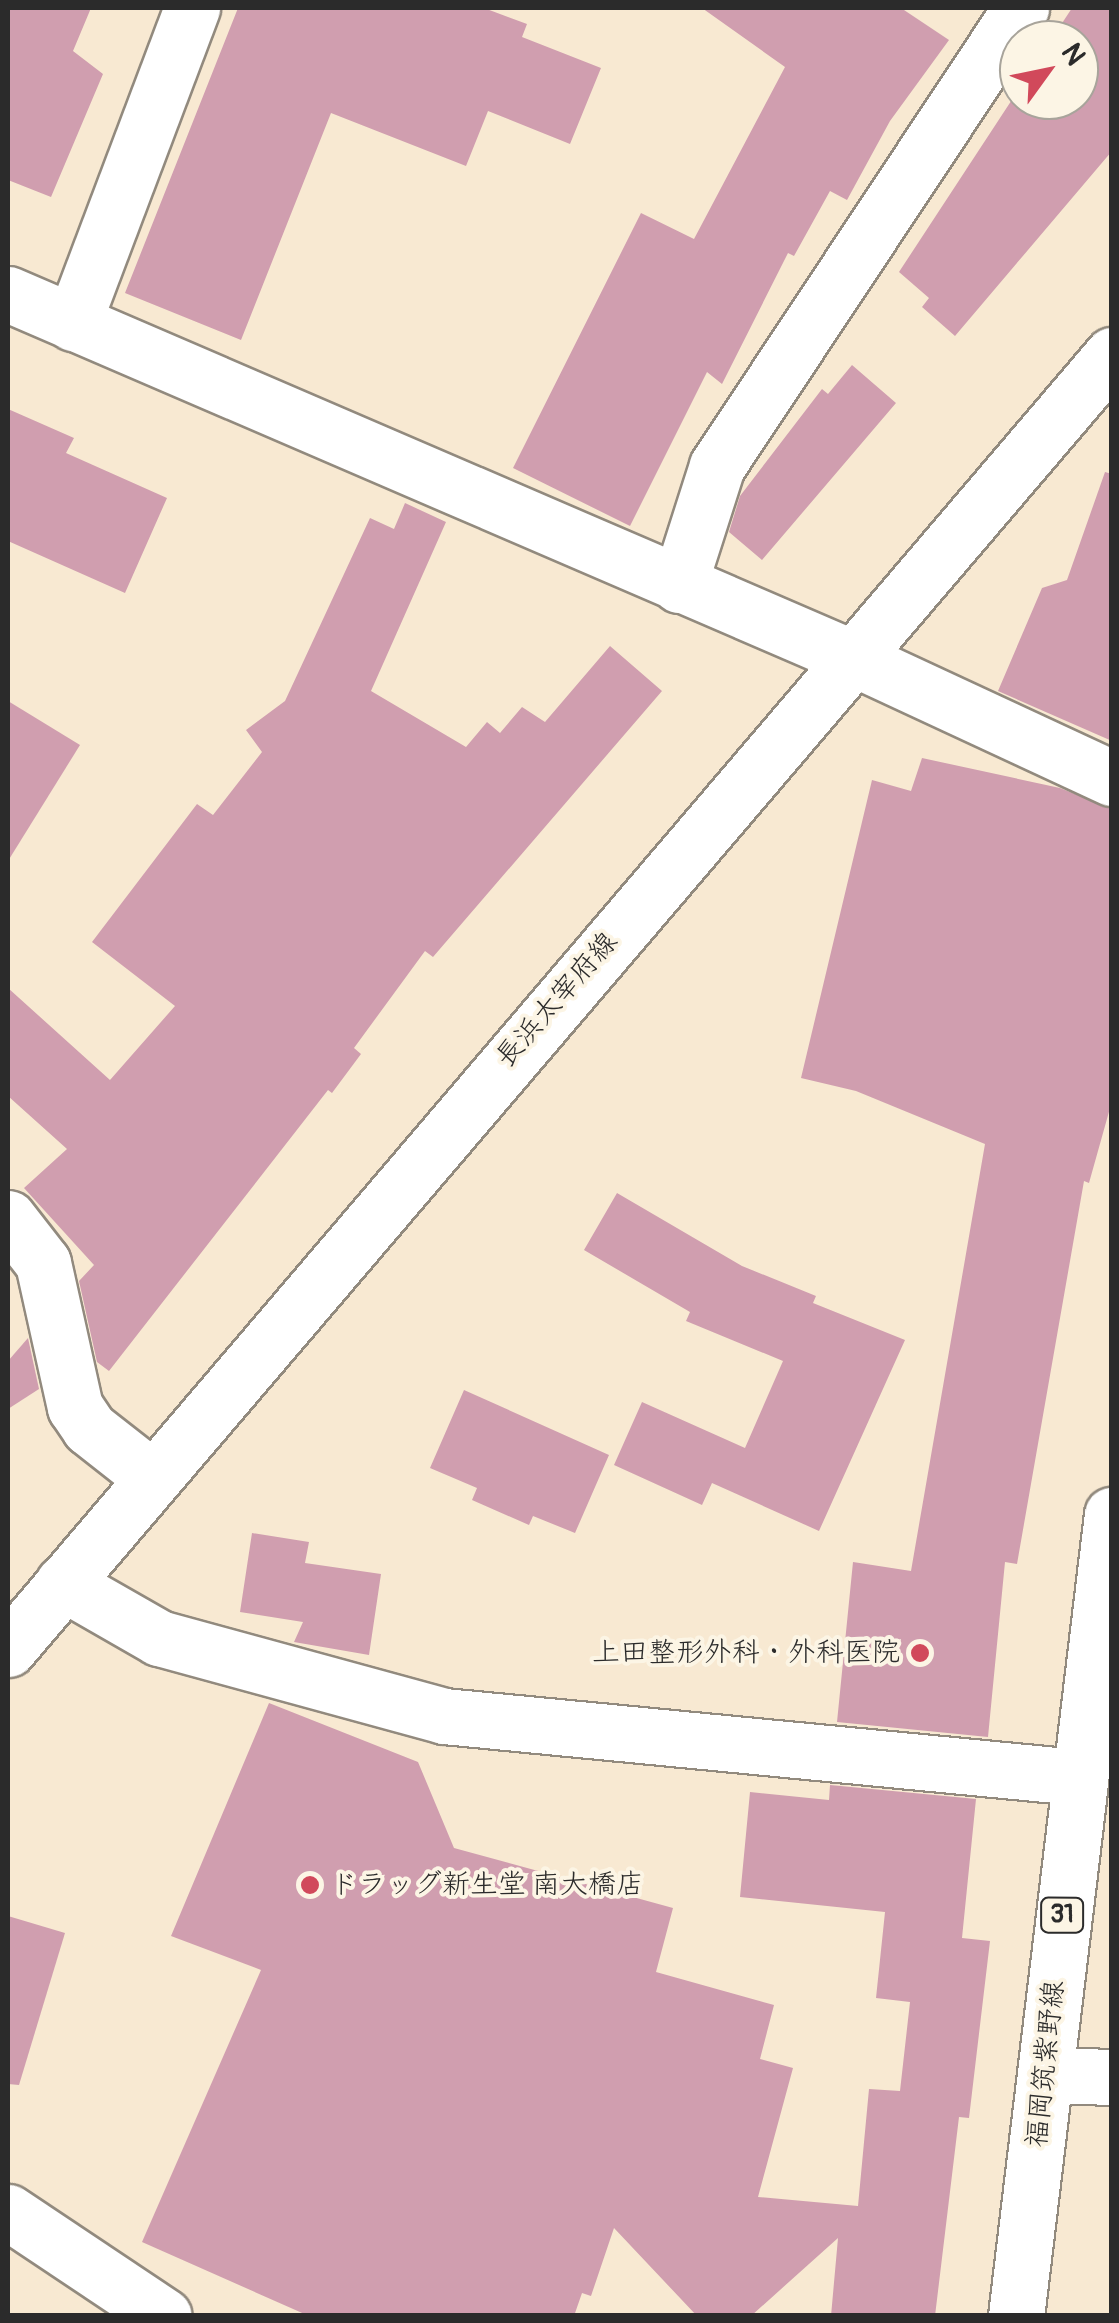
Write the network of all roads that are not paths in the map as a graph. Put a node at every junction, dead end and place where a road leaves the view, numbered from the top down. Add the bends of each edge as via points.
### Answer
1 (192, 8) edge
2 (1000, 15) edge
3 (8, 294) edge
4 (73, 323) junction
5 (1112, 355) edge
6 (679, 585) junction
7 (852, 658) junction
8 (1112, 778) edge
9 (8, 1218) edge
10 (150, 1476) junction
11 (1112, 1515) edge
12 (63, 1582) junction
13 (8, 1650) edge
14 (1076, 1777) junction
15 (1046, 2074) junction
16 (1112, 2077) edge
17 (8, 2212) edge
18 (164, 2316) edge
19 (1016, 2316) edge

1 - 4 street
2 - 6 street via 718,466
3 - 4 street
4 - 6 street
5 - 7 street, 長浜太宰府線
6 - 7 street
7 - 8 street
7 - 10 street, 長浜太宰府線
9 - 10 street via 43,1264 75,1407 89,1428
10 - 12 street, 長浜太宰府線
11 - 14 street, 福岡筑紫野線 / 31
12 - 13 street, 長浜太宰府線
12 - 14 street via 158,1638 444,1716
14 - 15 street, 福岡筑紫野線 / 31
15 - 16 street
15 - 19 street, 福岡筑紫野線 / 31
17 - 18 street

